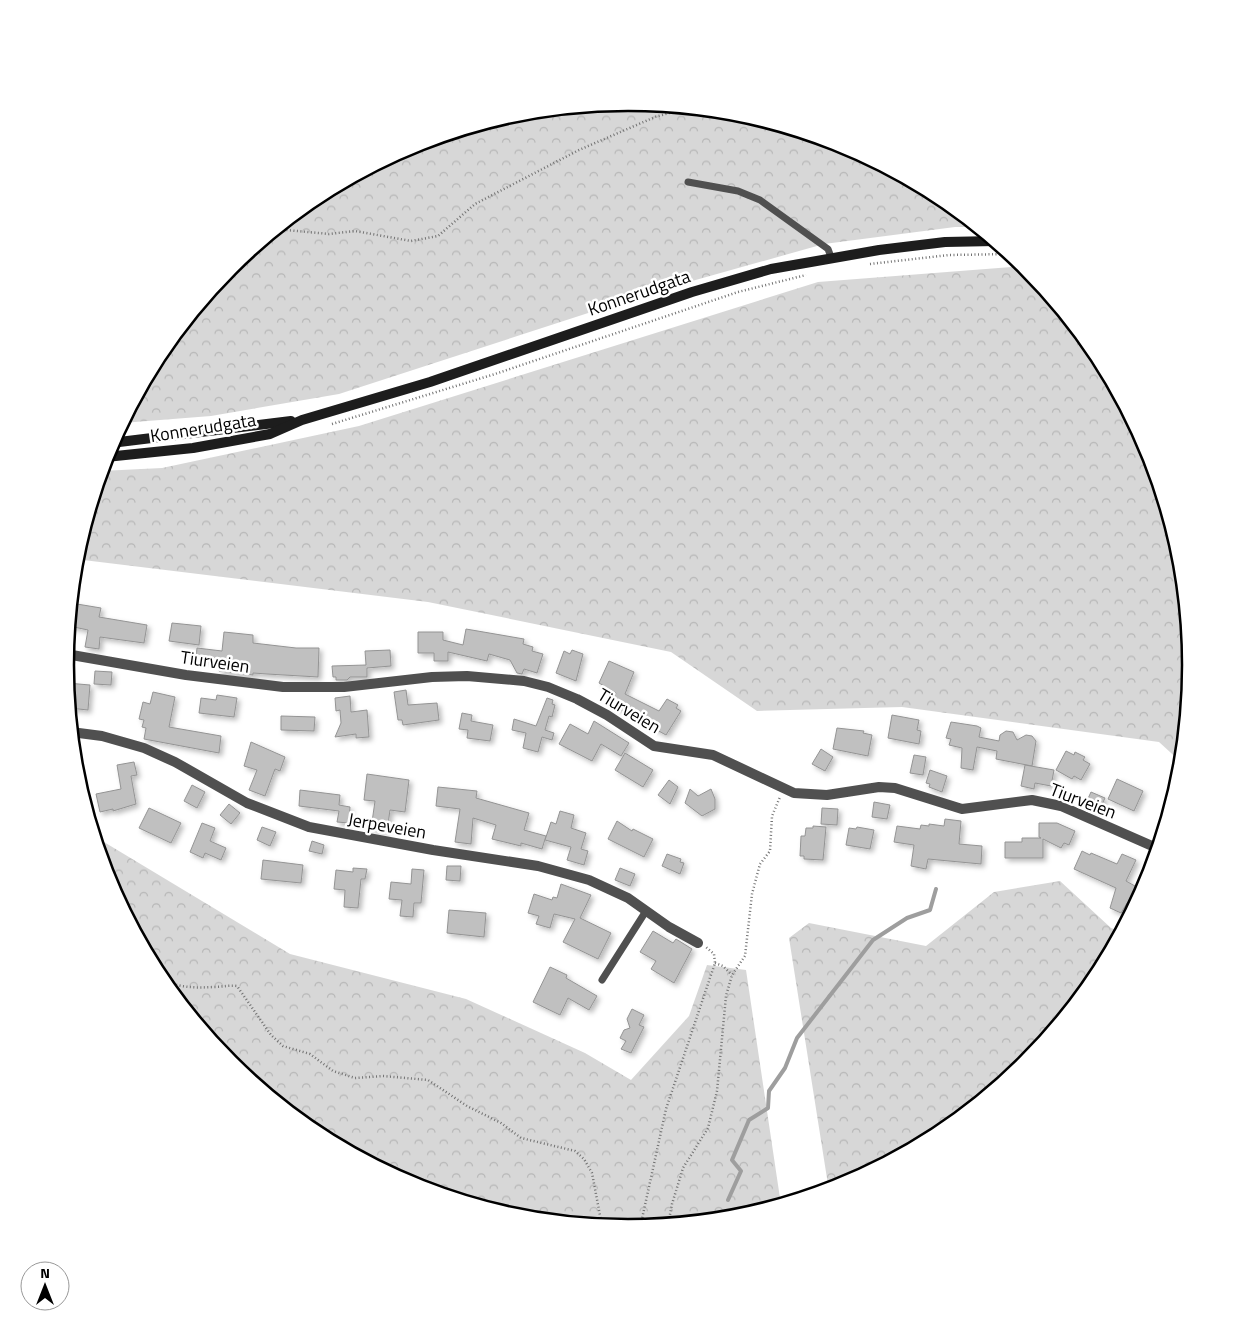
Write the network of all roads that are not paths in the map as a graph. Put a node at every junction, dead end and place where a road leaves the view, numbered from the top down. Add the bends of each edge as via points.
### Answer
1 (688, 182) dead end
2 (986, 241) edge
3 (831, 257) junction
4 (302, 420) junction
5 (121, 442) edge
6 (115, 456) edge
7 (74, 655) edge
8 (78, 733) edge
9 (1153, 846) edge
10 (646, 911) junction
11 (698, 944) road end
12 (602, 980) dead end

1 - 3 lane via 738,191 760,200 828,249
2 - 3 main road, Konnerudgata via 945,242
3 - 4 main road, Konnerudgata via 733,279 430,382
4 - 5 main road, Konnerudgata
4 - 6 main road, Konnerudgata via 270,434 230,442
7 - 9 street, Tiurveien via 186,675 283,687 344,688 467,676 524,682 548,687 576,699 654,746 713,755 794,793 827,795 864,788 895,788 962,809 1044,801
8 - 10 street, Jerpeveien via 144,748 247,803 309,827 563,871 611,889
10 - 11 street, Jerpeveien
10 - 12 lane

